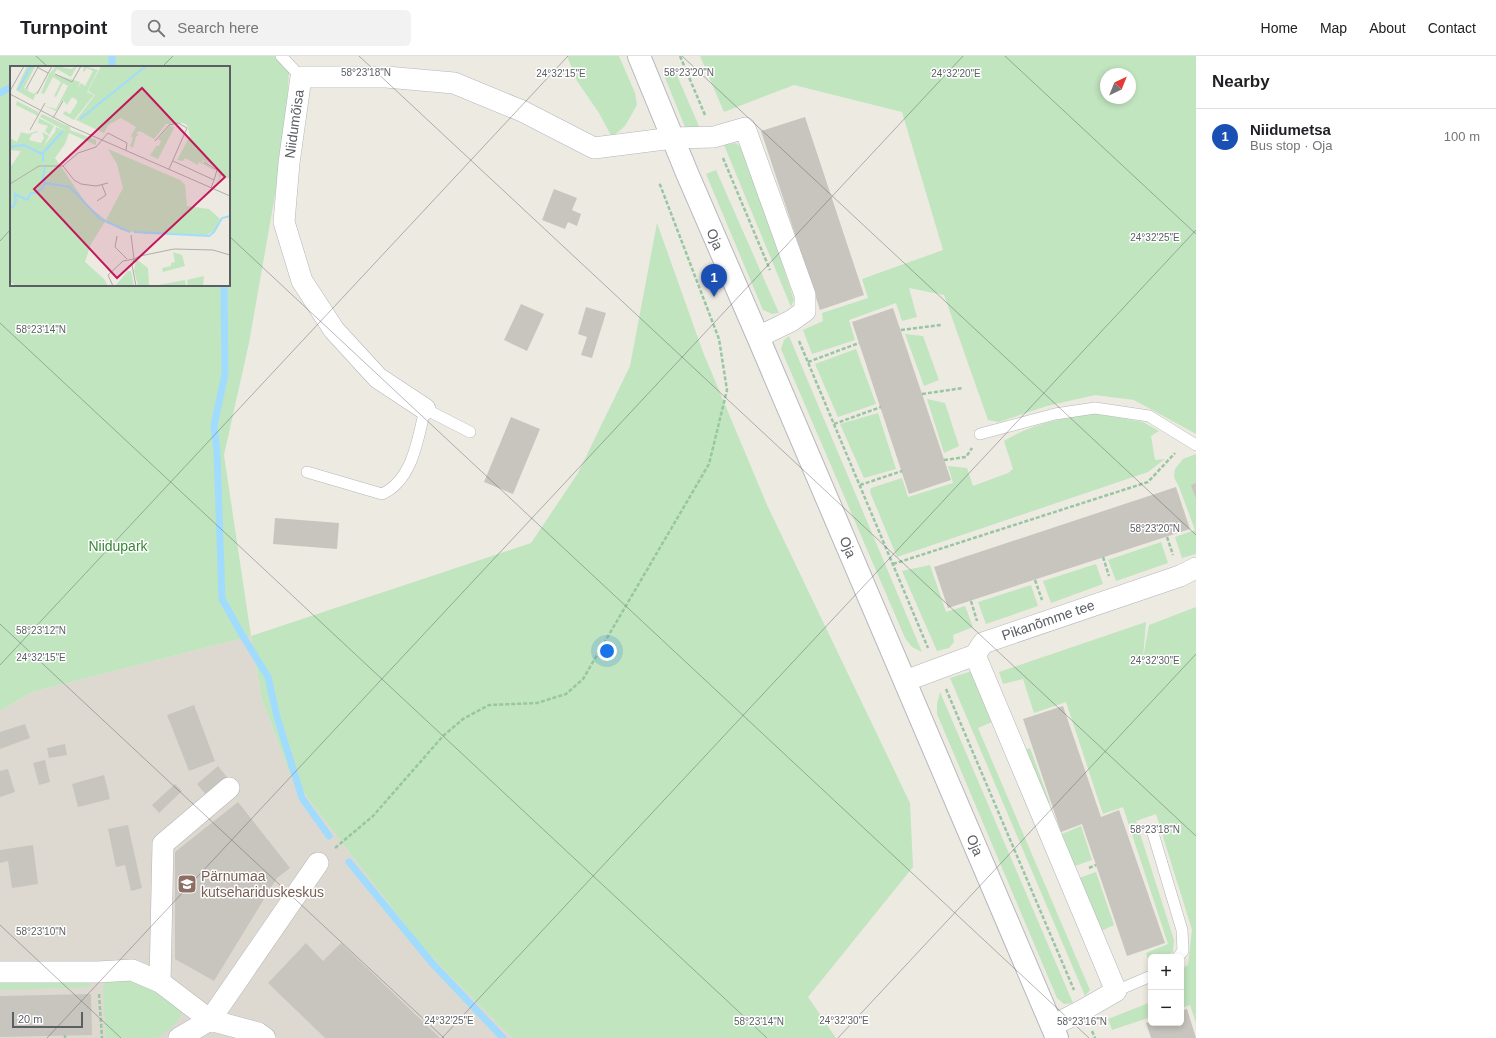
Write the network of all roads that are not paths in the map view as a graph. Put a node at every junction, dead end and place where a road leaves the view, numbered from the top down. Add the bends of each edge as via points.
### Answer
1 (281, 56) edge
2 (640, 56) edge
3 (301, 77) junction
4 (673, 138) junction
5 (758, 336) junction
6 (424, 409) junction
7 (470, 432) dead end
8 (980, 434) road end
9 (1192, 442) edge
10 (307, 472) dead end
11 (1196, 568) edge
12 (975, 655) junction
13 (905, 681) junction
14 (229, 788) dead end
15 (1152, 830) dead end
16 (318, 862) road end
17 (1180, 954) edge
18 (0, 972) edge
19 (1148, 977) edge
20 (160, 982) junction
21 (1116, 991) junction
22 (210, 1020) junction
23 (1054, 1032) edge
24 (179, 1038) edge
25 (265, 1038) edge

1 - 3 lane
2 - 4 street, Oja
3 - 4 street, Niidumõisa via 386,77 454,83 522,111 594,148
3 - 6 street, Niidumõisa via 284,222 302,281 334,330 373,373
4 - 5 street, Oja
4 - 5 street, Niidumõisa via 714,137 745,128 805,296 805,311 791,321
5 - 13 street, Oja
6 - 7 lane
6 - 10 lane via 407,469 390,490 382,494 377,493
8 - 9 lane via 1055,414 1095,408 1149,416
11 - 12 street, Pikanõmme tee via 1180,576 984,643
12 - 13 street, Pikanõmme tee
12 - 21 street
13 - 23 street, Oja
14 - 20 street via 163,844
15 - 17 lane via 1182,930 1183,951
16 - 22 street
18 - 20 street via 132,970
19 - 21 lane
20 - 22 street
21 - 23 street via 1083,1010
22 - 24 street
22 - 25 street via 258,1033

